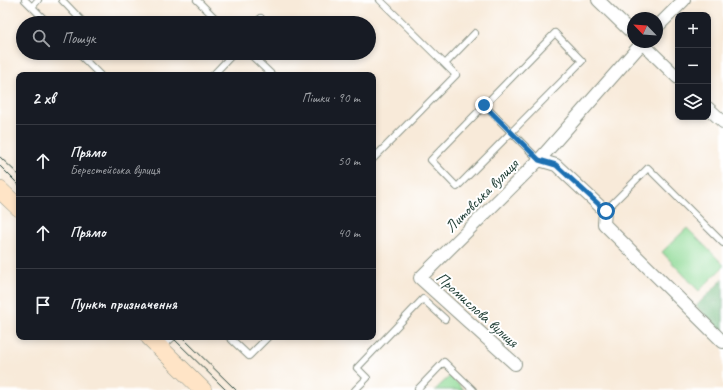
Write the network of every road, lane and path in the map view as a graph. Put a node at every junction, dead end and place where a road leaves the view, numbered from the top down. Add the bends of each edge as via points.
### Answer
1 (25, 0) edge
2 (38, 0) edge
3 (62, 0) edge
4 (197, 0) edge
5 (380, 0) edge
6 (598, 0) edge
7 (684, 0) edge
8 (32, 7) junction
9 (41, 16) edge
10 (77, 16) edge
11 (213, 16) edge
12 (663, 21) edge
13 (627, 28) edge
14 (475, 33) dead end
15 (633, 48) edge
16 (648, 48) edge
17 (85, 60) edge
18 (227, 60) edge
19 (257, 60) edge
20 (445, 64) junction
21 (97, 72) edge
22 (216, 72) edge
23 (269, 72) edge
24 (675, 75) edge
25 (484, 105) junction
26 (711, 111) edge
27 (723, 122) edge
28 (512, 133) junction
29 (376, 157) edge
30 (539, 160) junction
31 (0, 190) edge
32 (16, 205) edge
33 (606, 211) junction
34 (723, 243) edge
35 (420, 278) joint
36 (445, 318) dead end
37 (232, 340) edge
38 (265, 340) edge
39 (161, 341) edge
40 (723, 342) edge
41 (515, 364) dead end
42 (418, 389) dead end
43 (203, 390) edge
44 (355, 390) edge
45 (474, 390) edge

1 - 8 lane
2 - 8 lane
3 - 10 lane
4 - 11 lane
5 - 20 lane
6 - 13 street
7 - 12 street
8 - 9 lane
14 - 20 lane
15 - 30 street, Литовська вулиця
16 - 24 street
17 - 21 lane
18 - 22 lane
19 - 23 lane
20 - 29 lane via 456,75
25 - 28 lane
25 - 28 lane via 431,160 458,187
25 - 28 lane via 555,33 582,61
26 - 27 street
28 - 30 lane
30 - 33 street via 556,165
30 - 35 street, Литовська вулиця
31 - 32 main road
33 - 34 lane via 648,168
33 - 40 street via 604,224
35 - 41 street, Промислова вулиця
36 - 44 lane via 423,299 357,368 367,378
37 - 38 lane via 249,356
39 - 43 main road
42 - 45 lane via 444,362

